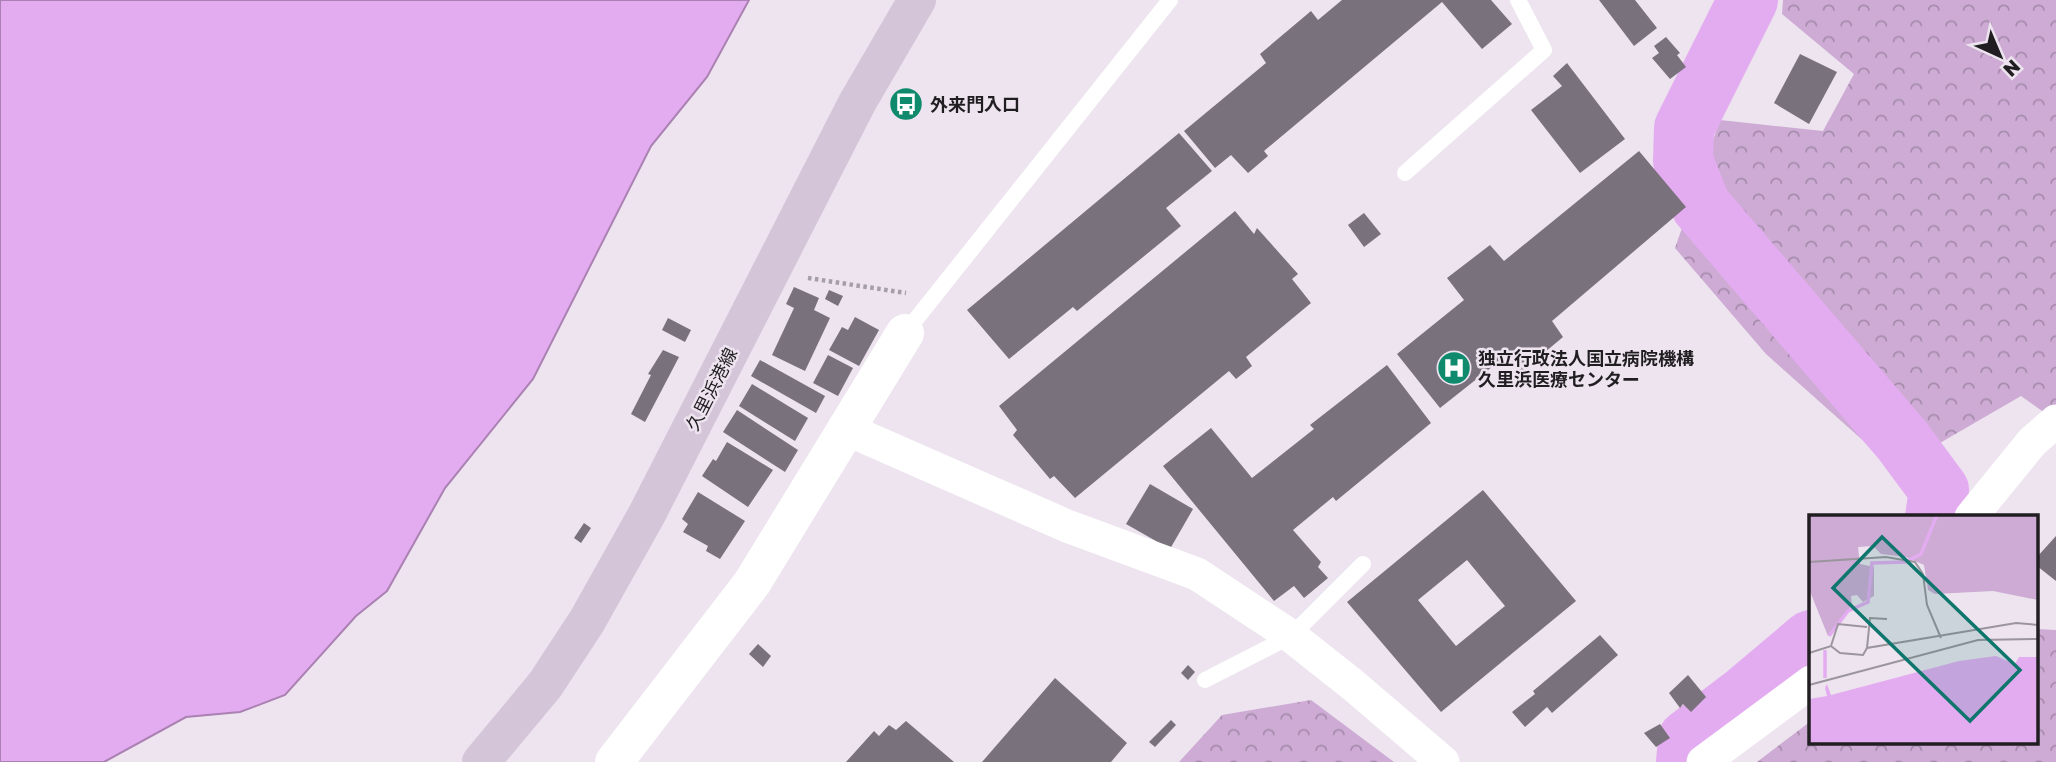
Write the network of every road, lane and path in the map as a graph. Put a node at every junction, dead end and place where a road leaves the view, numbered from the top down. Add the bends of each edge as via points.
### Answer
1 (917, 0) edge
2 (1170, 0) edge
3 (1518, 0) edge
4 (1405, 173) dead end
5 (807, 278) dead end
6 (917, 318) junction
7 (2056, 421) edge
8 (846, 429) junction
9 (1973, 515) edge
10 (1363, 564) dead end
11 (1291, 636) junction
12 (1205, 680) dead end
13 (1809, 683) edge
14 (481, 762) edge
15 (614, 762) edge
16 (1443, 762) edge
17 (1703, 762) edge

1 - 14 main road, 久里浜港線 via 857,103 648,514 587,621 545,685
2 - 6 lane
3 - 4 lane via 1544,50
5 - 6 path via 913,294
6 - 8 street
7 - 9 street via 2032,442
8 - 11 street via 1067,526 1197,574
8 - 15 street via 752,583
10 - 11 lane
11 - 12 lane
11 - 16 street
13 - 17 street

